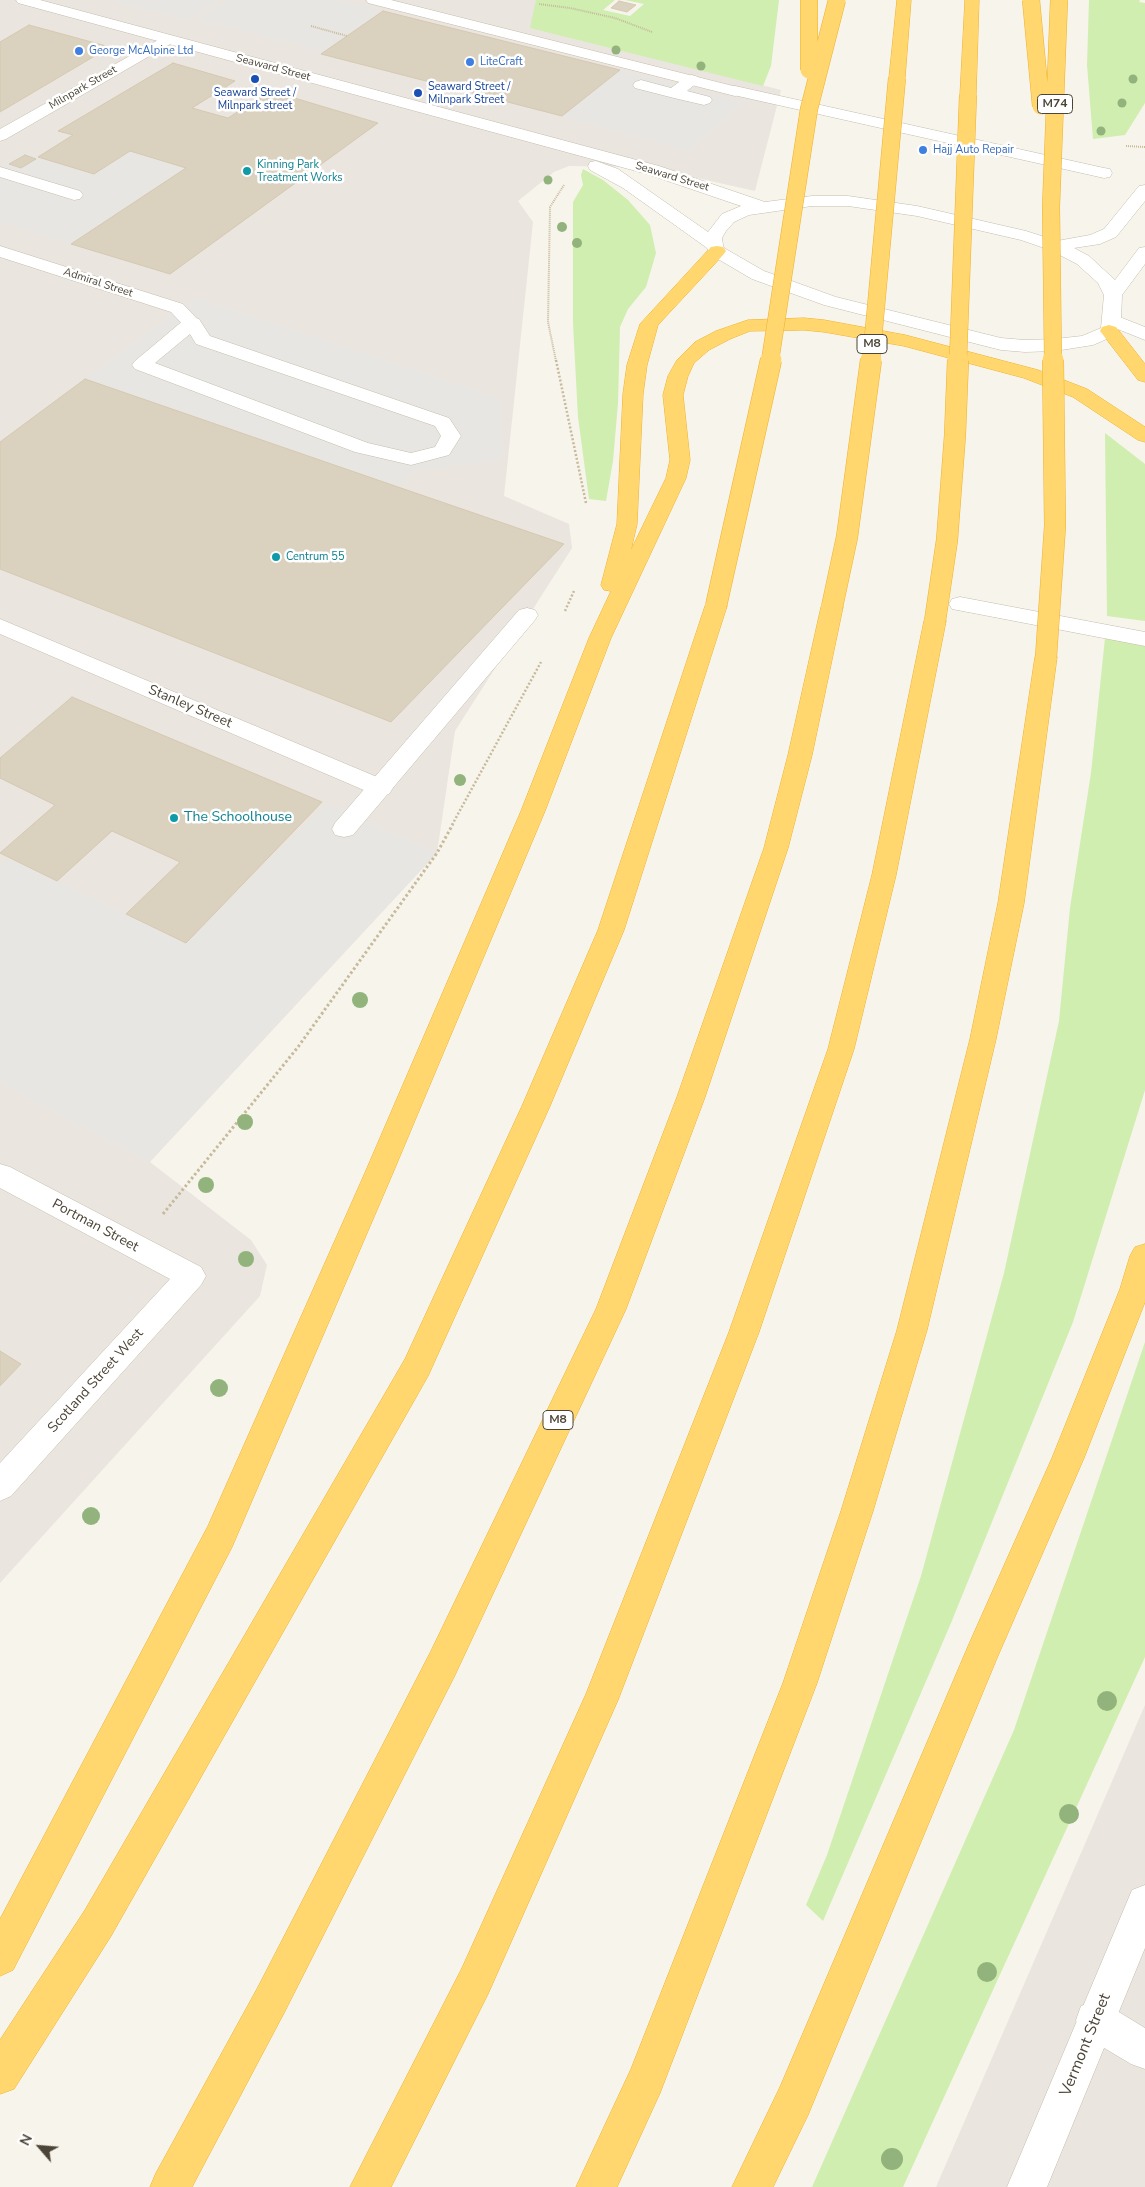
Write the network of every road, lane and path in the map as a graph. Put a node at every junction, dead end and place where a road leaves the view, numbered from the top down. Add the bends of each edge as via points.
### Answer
1 (23, 0) edge
2 (373, 0) edge
3 (809, 0) edge
4 (837, 0) edge
5 (904, 0) edge
6 (972, 0) edge
7 (1031, 0) edge
8 (1060, 0) edge
9 (311, 26) dead end
10 (347, 36) dead end
11 (167, 40) junction
12 (692, 80) junction
13 (641, 85) dead end
14 (674, 93) junction
15 (704, 100) dead end
16 (809, 109) junction
17 (0, 136) edge
18 (523, 136) junction
19 (0, 172) edge
20 (1104, 173) dead end
21 (1145, 190) edge
22 (74, 195) dead end
23 (762, 207) junction
24 (1051, 207) junction
25 (1056, 246) junction
26 (715, 248) junction
27 (0, 251) edge
28 (1145, 252) edge
29 (1113, 295) junction
30 (192, 323) junction
31 (1110, 326) junction
32 (1145, 334) edge
33 (1145, 376) edge
34 (1145, 436) edge
35 (960, 604) dead end
36 (527, 615) dead end
37 (0, 626) edge
38 (600, 638) junction
39 (1145, 639) edge
40 (381, 788) junction
41 (344, 829) dead end
42 (0, 1175) edge
43 (1145, 1256) edge
44 (191, 1276) joint
45 (0, 1486) edge
46 (1145, 1903) edge
47 (0, 1957) edge
48 (1095, 2020) junction
49 (1145, 2050) edge
50 (0, 2075) edge
51 (170, 2187) edge
52 (370, 2187) edge
53 (596, 2187) edge
54 (752, 2187) edge
55 (1027, 2187) edge

1 - 11 street, Seaward Street
2 - 12 street
3 - 16 highway, bridge
4 - 16 highway, bridge
5 - 51 highway, M8, bridge via 868,392 847,537 800,755 776,848 691,1096 611,1309 430,1688 271,2000
6 - 52 highway, bridge via 955,435 947,540 913,741 842,1049 744,1332 601,1700 475,1981
7 - 24 highway, bridge
8 - 24 highway, M74, bridge
9 - 10 path
11 - 17 street, Milnpark Street
11 - 18 street, Seaward Street
12 - 14 street
12 - 20 street
13 - 14 street
14 - 15 street
16 - 50 highway, bridge via 768,376 716,606 611,930 536,1106 417,1367 98,1923
18 - 23 street, Seaward Street via 653,170
18 - 26 street, Seaward Street via 612,173
19 - 22 street
21 - 25 street via 1110,233 1094,240
23 - 25 street via 812,201 856,202 927,213
23 - 26 street via 744,210 728,218 718,228
24 - 53 highway, bridge via 1055,526 1046,657 1011,904 983,1039 912,1330 800,1683 646,2078
25 - 29 street via 1095,268
26 - 31 street, Seaward Street via 758,275 830,301 1001,344 1055,345 1086,341
26 - 38 highway via 649,324 646,332 633,394 627,524
27 - 30 street, Admiral Street via 177,308
28 - 29 street
29 - 31 street
30 - 30 street, Admiral Street via 203,340 442,422 451,436 442,451 410,459 362,448 142,365
31 - 32 street
31 - 33 highway
34 - 38 highway via 1080,393 1031,374 905,341 804,324 748,326 723,335 702,346 686,360 678,376 673,395 680,460 676,478
35 - 39 street
36 - 40 street
37 - 40 street, Stanley Street
38 - 47 highway via 521,838 220,1536
40 - 41 street
42 - 44 street, Portman Street
43 - 54 highway via 1068,1458 794,2101
44 - 45 street, Scotland Street West
46 - 48 street, Vermont Street
48 - 49 street
48 - 55 street, Vermont Street

